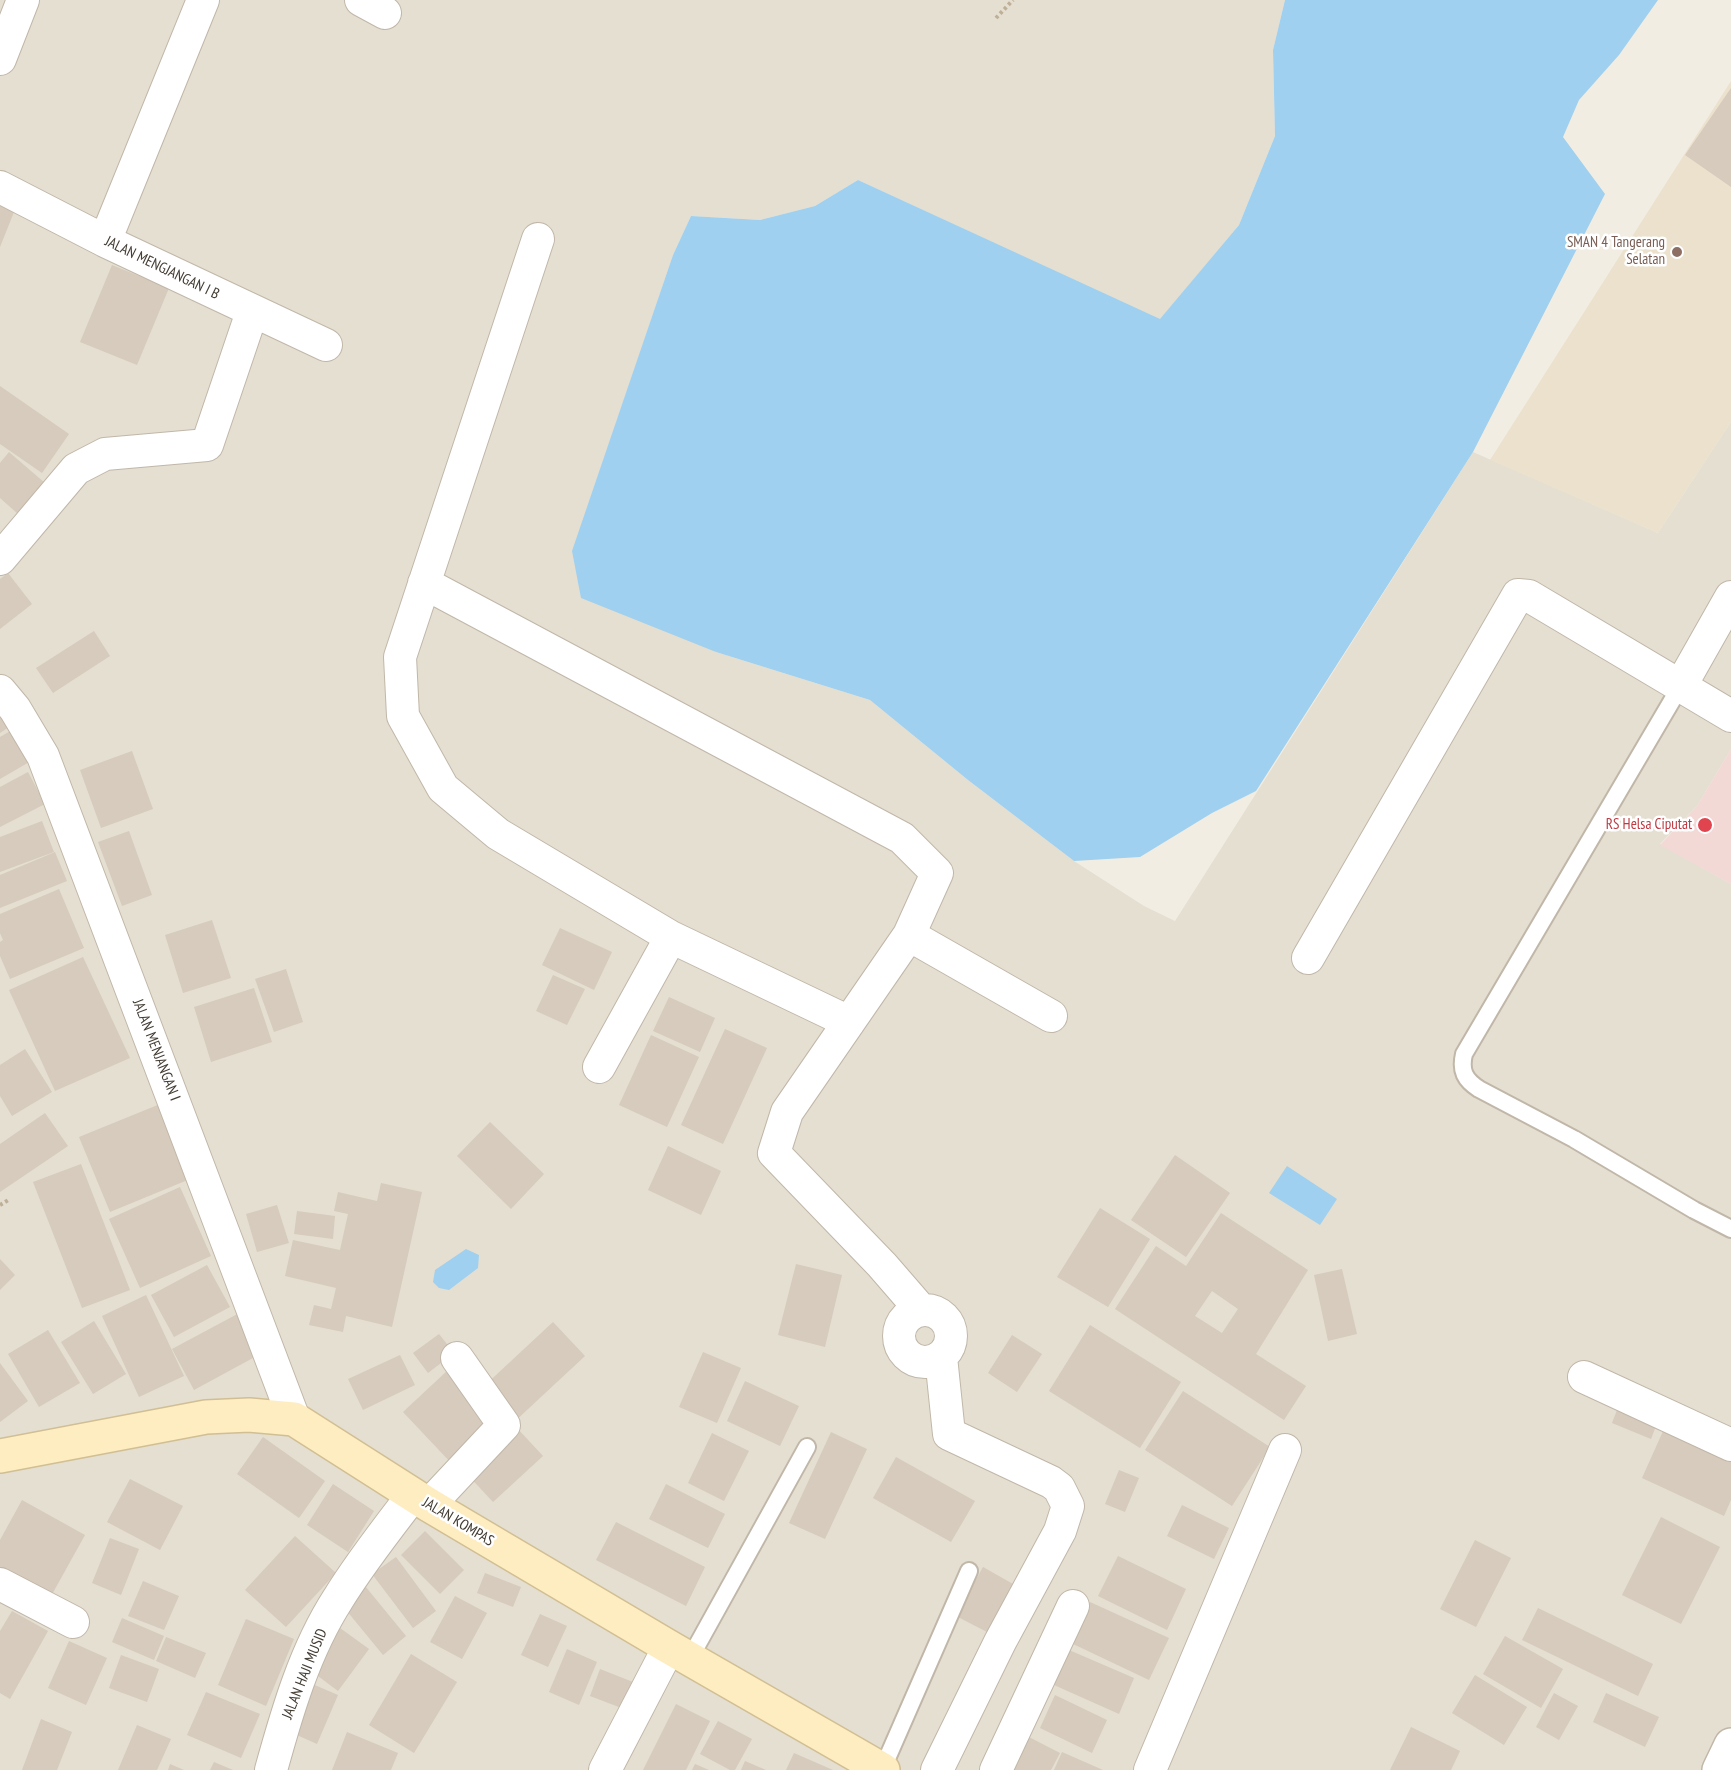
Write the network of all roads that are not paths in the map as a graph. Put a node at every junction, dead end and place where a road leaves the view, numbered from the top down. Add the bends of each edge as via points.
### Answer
1 (22, 0) edge
2 (203, 0) edge
3 (2, 52) edge
4 (0, 187) edge
5 (538, 239) dead end
6 (105, 241) junction
7 (252, 312) junction
8 (326, 345) dead end
9 (0, 560) edge
10 (424, 583) junction
11 (1731, 597) edge
12 (1680, 687) junction
13 (0, 691) edge
14 (1731, 716) edge
15 (909, 935) junction
16 (671, 937) junction
17 (1308, 958) dead end
18 (1051, 1016) dead end
19 (849, 1022) junction
20 (599, 1067) dead end
21 (1731, 1229) edge
22 (921, 1310) junction
23 (940, 1357) junction
24 (457, 1358) dead end
25 (1584, 1377) dead end
26 (294, 1419) junction
27 (1731, 1445) edge
28 (807, 1447) dead end
29 (1285, 1450) dead end
30 (0, 1456) edge
31 (421, 1500) junction
32 (969, 1571) dead end
33 (0, 1584) edge
34 (1073, 1606) dead end
35 (73, 1623) dead end
36 (679, 1653) junction
37 (1731, 1745) edge
38 (271, 1770) edge
39 (605, 1770) edge
40 (882, 1770) edge
41 (937, 1770) edge
42 (996, 1770) edge
43 (1150, 1770) edge
44 (1719, 1770) edge

1 - 3 street
2 - 6 street
4 - 6 street, JALAN MENGJANGAN I B
5 - 10 street
6 - 7 street, JALAN MENGJANGAN I B
7 - 8 street, JALAN MENGJANGAN I B
7 - 9 street via 207,445 105,454 76,469
10 - 15 street via 902,838 937,873
10 - 16 street via 400,657 403,716 443,788 498,834
11 - 12 street
12 - 14 street
12 - 17 street via 1529,596 1518,595
12 - 21 lane via 1464,1054 1462,1069 1479,1089
13 - 26 street, JALAN MENJANGAN I via 44,756
15 - 18 street
15 - 19 street
16 - 19 street
16 - 20 street
19 - 22 street via 787,1112 774,1153
22 - 23 street via 937,1313 949,1326 950,1343
22 - 23 street via 904,1319 898,1337 900,1347 905,1355 922,1363
23 - 41 street via 949,1434 1051,1482 1059,1488 1068,1506 1059,1531
24 - 31 street, JALAN HAJI MUSID via 504,1425
25 - 27 street
26 - 30 main road, JALAN KOMPAS via 206,1417
26 - 31 main road, JALAN KOMPAS
28 - 36 lane
29 - 43 street
31 - 36 main road, JALAN KOMPAS
31 - 38 street, JALAN HAJI MUSID via 337,1600 312,1646
32 - 40 lane
33 - 35 street
34 - 42 street
36 - 39 street
36 - 40 main road, JALAN KOMPAS
37 - 44 street

